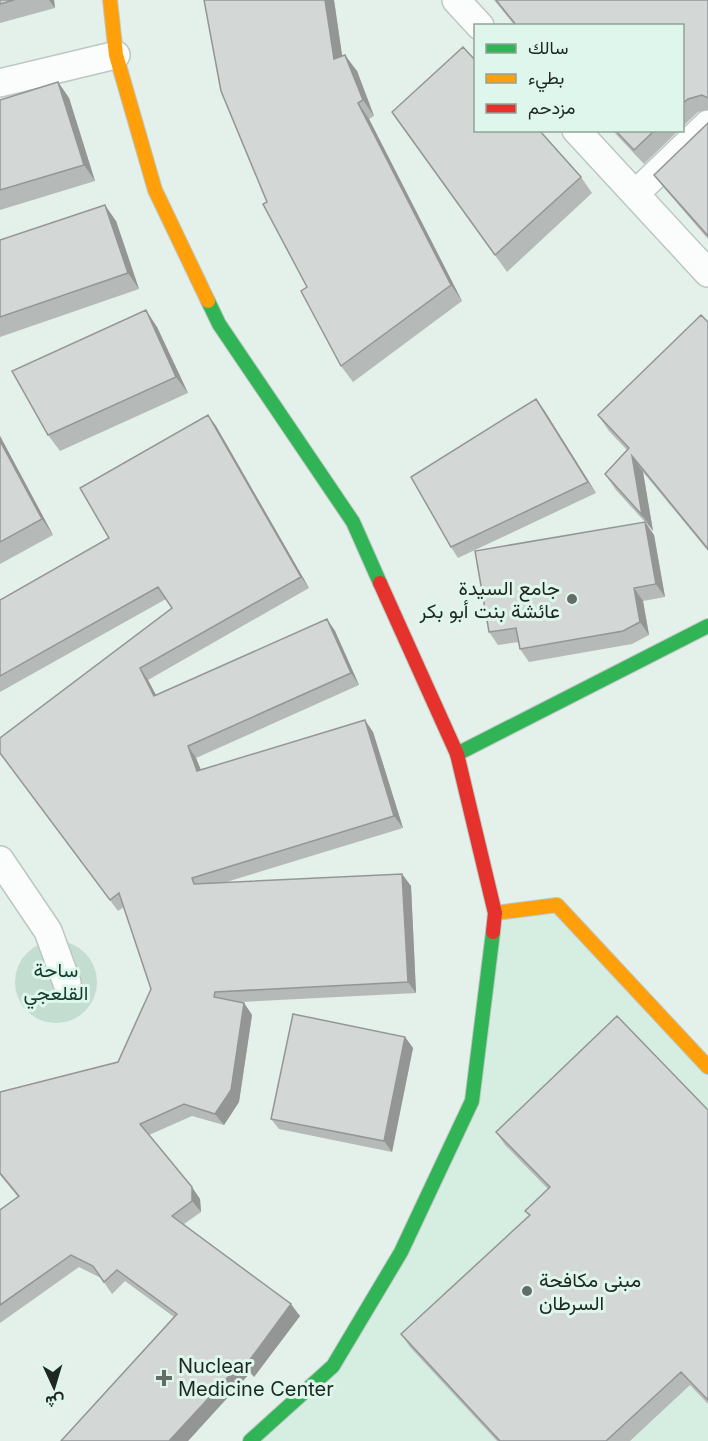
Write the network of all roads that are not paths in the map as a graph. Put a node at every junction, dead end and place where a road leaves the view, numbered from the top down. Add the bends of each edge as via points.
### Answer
1 (110, 0) edge
2 (456, 0) edge
3 (478, 24) edge
4 (116, 55) junction
5 (0, 83) edge
6 (708, 124) edge
7 (578, 132) edge
8 (635, 194) junction
9 (708, 273) edge
10 (708, 626) edge
11 (457, 754) junction
12 (0, 860) edge
13 (495, 913) junction
14 (67, 983) dead end
15 (708, 1066) edge
16 (250, 1441) edge

1 - 4 street
2 - 3 street
4 - 5 street
4 - 11 street via 155,190 219,324 353,522
6 - 8 street
7 - 8 street
8 - 9 street
10 - 11 street
11 - 13 street
12 - 14 street via 48,931
13 - 15 street via 557,905
13 - 16 street via 472,1101 462,1123 402,1252 333,1366

